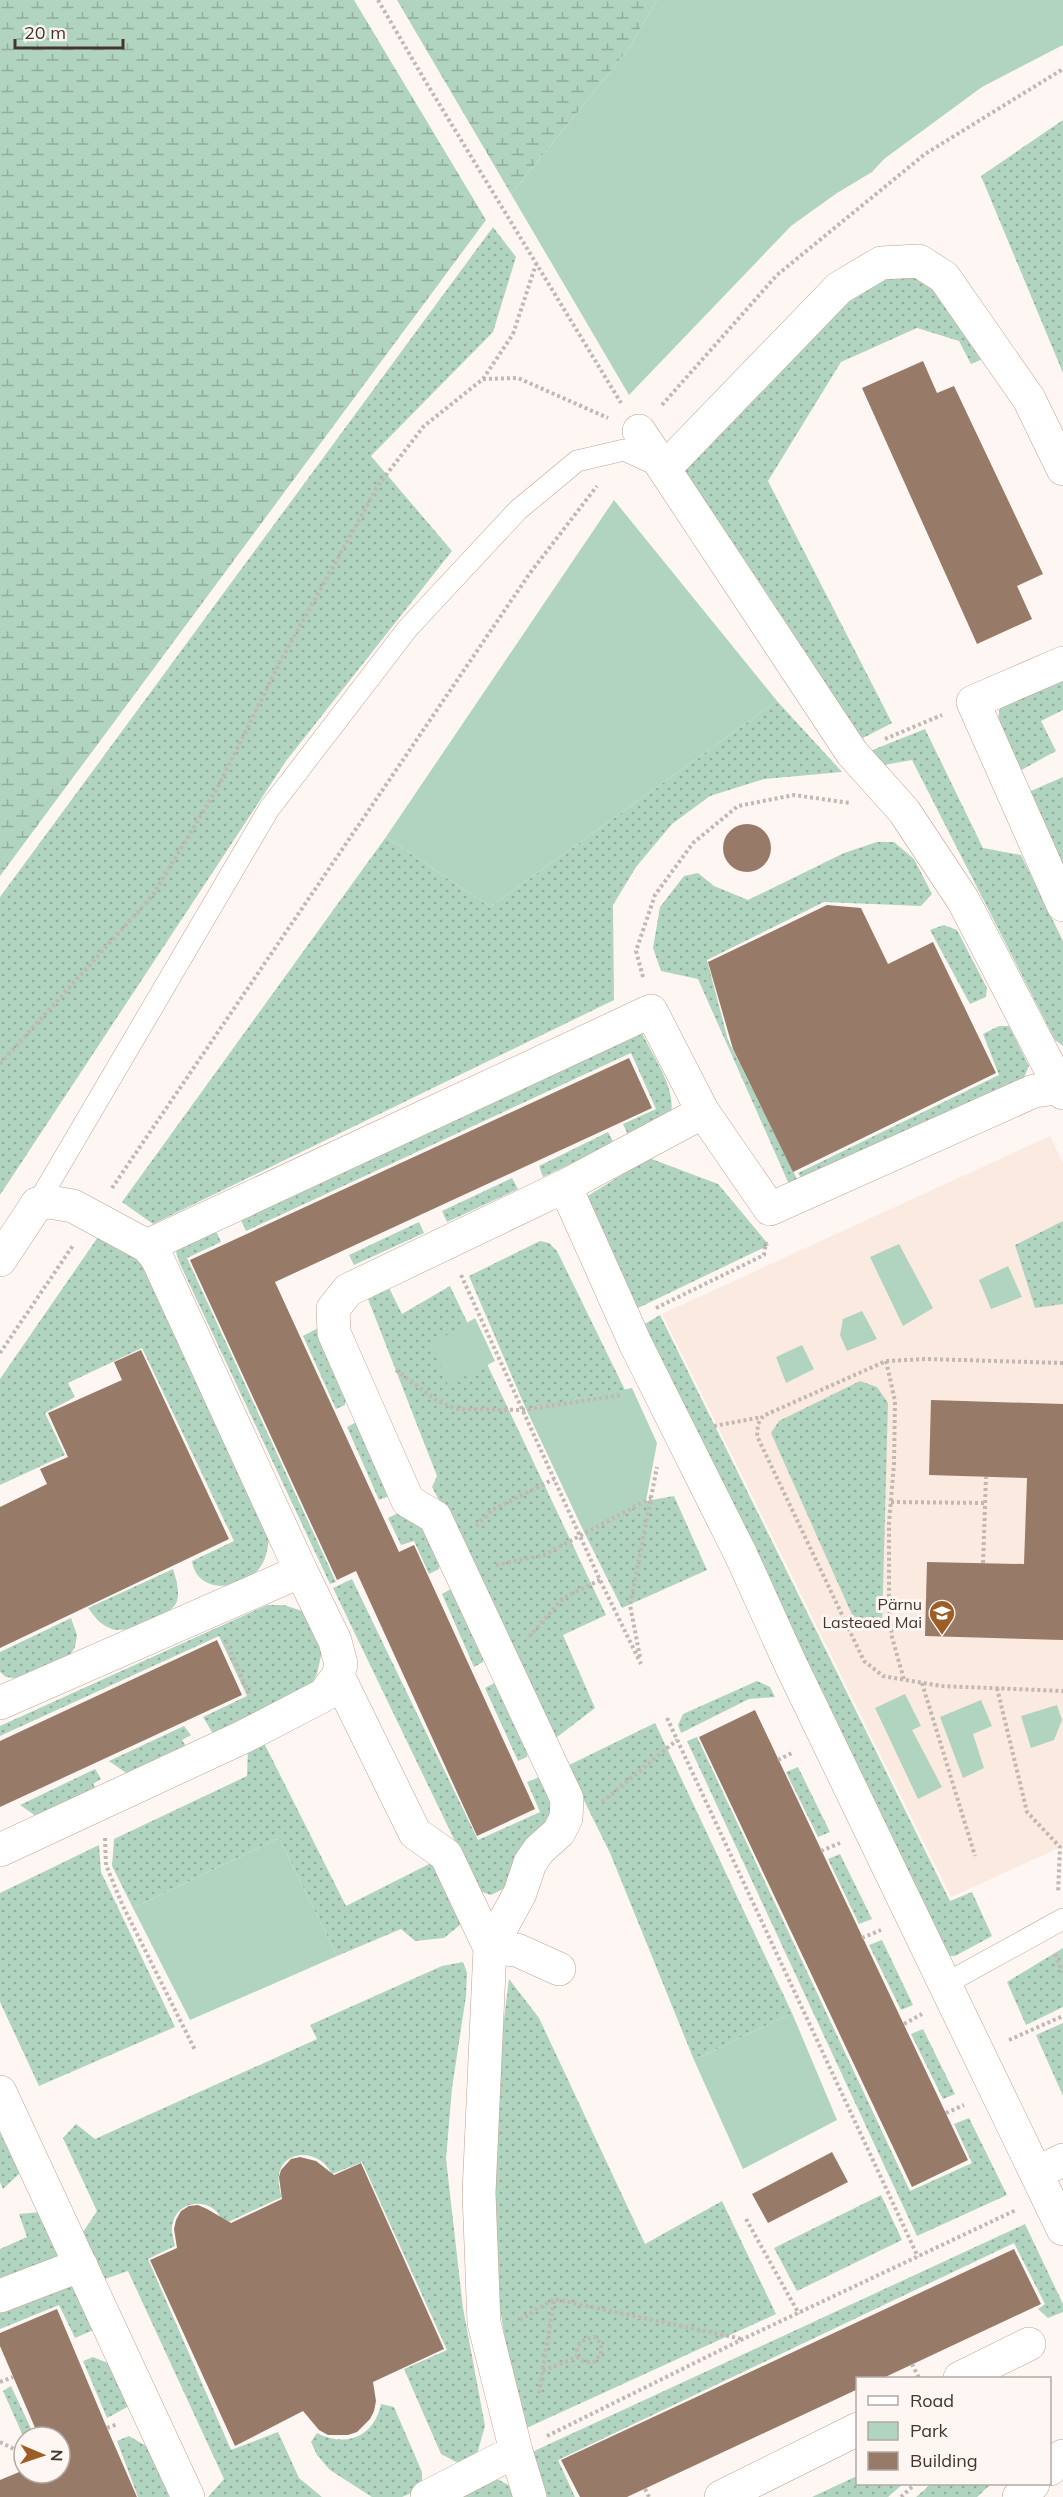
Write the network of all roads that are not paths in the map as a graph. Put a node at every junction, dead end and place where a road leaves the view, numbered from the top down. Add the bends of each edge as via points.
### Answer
1 (632, 441) joint
2 (664, 469) junction
3 (1063, 469) edge
4 (1063, 663) edge
5 (1063, 905) edge
6 (1062, 1089) edge
7 (703, 1112) junction
8 (565, 1186) junction
9 (37, 1204) junction
10 (147, 1246) junction
11 (0, 1260) edge
12 (301, 1570) junction
13 (338, 1676) junction
14 (0, 1703) edge
15 (0, 1850) edge
16 (1060, 1921) edge
17 (490, 1948) junction
18 (559, 1969) dead end
19 (937, 1997) junction
20 (0, 2092) edge
21 (1049, 2176) edge
22 (1063, 2229) edge
23 (81, 2265) junction
24 (0, 2296) edge
25 (1029, 2344) dead end
26 (964, 2377) edge
27 (856, 2430) edge
28 (516, 2451) junction
29 (1063, 2456) edge
30 (1051, 2468) edge
31 (1032, 2485) edge
32 (188, 2497) edge
33 (427, 2497) edge
34 (530, 2497) edge
35 (721, 2497) edge
36 (1019, 2497) edge

1 - 2 street
1 - 9 lane via 577,461 518,510 408,628 269,809
2 - 3 street via 839,288 882,263 919,261 944,278 1029,399
2 - 6 street via 852,753 904,810 963,900
4 - 5 street via 973,702
6 - 7 street via 1034,1091 770,1209
7 - 8 street
7 - 10 street via 651,1011
8 - 17 street via 348,1290 333,1309 334,1333 408,1501 435,1517 567,1798 566,1818 559,1832 530,1863 520,1893
8 - 19 street via 636,1345 741,1555
9 - 10 street via 73,1206
9 - 11 street
10 - 12 street via 157,1258
12 - 13 street via 335,1641 341,1664
12 - 14 street
13 - 15 street via 324,1695
13 - 17 street via 415,1833 446,1855
16 - 19 lane
17 - 18 street via 517,1950
17 - 28 street via 479,2193 484,2323
19 - 21 street via 979,2054
20 - 23 street
21 - 22 street
23 - 24 street
23 - 32 street
25 - 26 street
27 - 35 street
28 - 33 street
28 - 34 street
29 - 30 street
31 - 36 street

